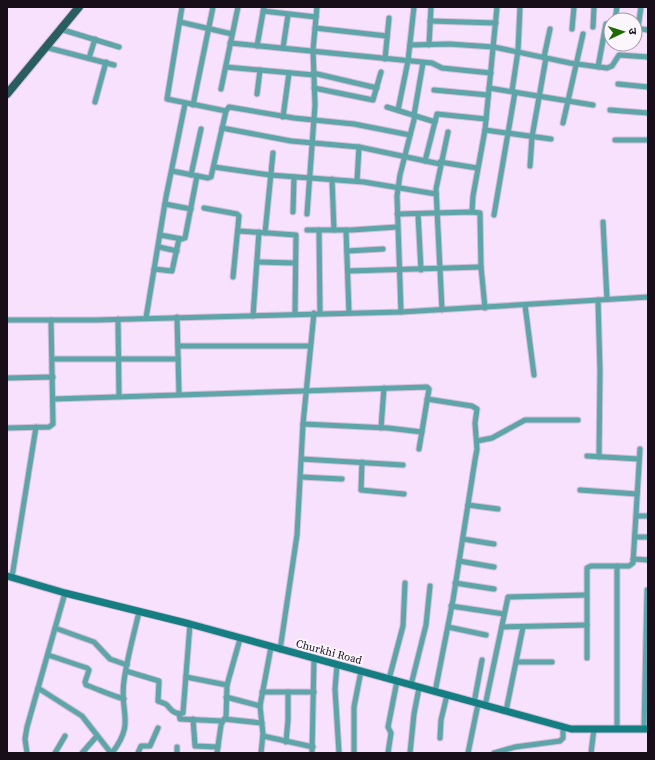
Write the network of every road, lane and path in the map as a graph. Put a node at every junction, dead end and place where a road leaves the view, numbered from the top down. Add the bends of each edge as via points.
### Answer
1 (79, 7) edge
2 (182, 7) edge
3 (213, 7) edge
4 (238, 7) edge
5 (317, 7) edge
6 (414, 7) edge
7 (431, 7) edge
8 (497, 7) edge
9 (520, 7) edge
10 (574, 7) edge
11 (594, 7) edge
12 (263, 9) edge
13 (288, 14) junction
14 (316, 16) junction
15 (389, 18) dead end
16 (430, 20) junction
17 (180, 22) junction
18 (496, 23) junction
19 (593, 27) dead end
20 (315, 28) junction
21 (60, 29) junction
22 (210, 29) junction
23 (550, 29) dead end
24 (572, 29) dead end
25 (232, 34) junction
26 (583, 34) dead end
27 (387, 36) junction
28 (95, 39) junction
29 (603, 40) edge
30 (230, 43) junction
31 (410, 45) junction
32 (428, 45) junction
33 (257, 46) junction
34 (45, 47) junction
35 (119, 47) dead end
36 (494, 47) junction
37 (283, 48) junction
38 (313, 50) junction
39 (518, 51) junction
40 (545, 57) junction
41 (648, 57) edge
42 (89, 58) junction
43 (385, 59) junction
44 (408, 61) junction
45 (106, 62) junction
46 (422, 62) junction
47 (576, 63) junction
48 (114, 65) dead end
49 (226, 67) junction
50 (598, 67) junction
51 (260, 70) junction
52 (381, 72) dead end
53 (491, 72) junction
54 (289, 73) junction
55 (313, 74) junction
56 (618, 84) dead end
57 (648, 87) edge
58 (314, 88) junction
59 (377, 88) junction
60 (489, 88) junction
61 (221, 89) dead end
62 (434, 90) dead end
63 (514, 92) junction
64 (7, 94) edge
65 (257, 94) dead end
66 (488, 95) junction
67 (539, 96) junction
68 (568, 100) junction
69 (95, 102) dead end
70 (185, 104) junction
71 (193, 105) junction
72 (593, 105) dead end
73 (387, 107) dead end
74 (398, 110) junction
75 (610, 110) dead end
76 (226, 111) junction
77 (648, 113) edge
78 (414, 115) junction
79 (283, 116) junction
80 (486, 118) junction
81 (313, 120) junction
82 (435, 122) junction
83 (563, 123) dead end
84 (222, 128) junction
85 (201, 129) dead end
86 (485, 130) junction
87 (448, 132) dead end
88 (508, 134) junction
89 (410, 135) junction
90 (532, 137) junction
91 (551, 140) dead end
92 (615, 140) dead end
93 (648, 140) edge
94 (311, 143) junction
95 (359, 147) junction
96 (273, 153) dead end
97 (405, 156) junction
98 (424, 161) junction
99 (440, 163) junction
100 (530, 166) dead end
101 (214, 167) junction
102 (477, 168) junction
103 (172, 171) junction
104 (270, 175) junction
105 (194, 176) junction
106 (294, 177) junction
107 (309, 177) junction
108 (332, 179) junction
109 (357, 181) junction
110 (398, 187) junction
111 (436, 194) junction
112 (165, 204) junction
113 (204, 208) dead end
114 (191, 209) junction
115 (293, 212) dead end
116 (472, 212) junction
117 (436, 213) junction
118 (307, 214) dead end
119 (397, 214) junction
120 (418, 214) junction
121 (494, 215) dead end
122 (603, 222) dead end
123 (397, 227) junction
124 (306, 230) dead end
125 (319, 230) junction
126 (334, 230) junction
127 (346, 230) junction
128 (238, 231) junction
129 (258, 232) junction
130 (265, 233) junction
131 (160, 235) junction
132 (179, 239) junction
133 (158, 247) junction
134 (383, 249) dead end
135 (177, 251) junction
136 (347, 251) junction
137 (257, 262) junction
138 (295, 263) junction
139 (481, 267) junction
140 (439, 268) junction
141 (154, 269) junction
142 (399, 270) junction
143 (421, 270) junction
144 (348, 271) junction
145 (233, 277) dead end
146 (648, 297) edge
147 (607, 299) junction
148 (598, 300) junction
149 (525, 305) junction
150 (485, 308) junction
151 (442, 310) junction
152 (349, 312) junction
153 (401, 312) junction
154 (314, 313) junction
155 (320, 313) junction
156 (295, 314) junction
157 (253, 316) junction
158 (177, 317) junction
159 (146, 318) junction
160 (118, 319) junction
161 (7, 320) edge
162 (51, 320) junction
163 (178, 346) junction
164 (310, 346) junction
165 (178, 358) junction
166 (53, 359) junction
167 (119, 359) junction
168 (534, 375) dead end
169 (53, 377) junction
170 (7, 378) edge
171 (384, 388) junction
172 (306, 392) junction
173 (179, 394) junction
174 (119, 396) junction
175 (54, 399) junction
176 (427, 399) junction
177 (578, 420) dead end
178 (303, 424) junction
179 (7, 428) edge
180 (36, 428) junction
181 (381, 428) junction
182 (422, 432) junction
183 (477, 441) junction
184 (419, 449) dead end
185 (640, 449) dead end
186 (587, 456) dead end
187 (599, 457) junction
188 (639, 459) junction
189 (302, 460) junction
190 (362, 462) junction
191 (403, 465) dead end
192 (301, 477) junction
193 (342, 479) dead end
194 (580, 490) dead end
195 (404, 494) dead end
196 (637, 494) junction
197 (468, 505) junction
198 (498, 509) dead end
199 (636, 516) junction
200 (648, 516) edge
201 (635, 537) junction
202 (648, 537) edge
203 (463, 539) junction
204 (494, 544) dead end
205 (634, 560) junction
206 (648, 560) edge
207 (459, 561) junction
208 (617, 566) junction
209 (494, 567) dead end
210 (10, 576) edge
211 (404, 583) dead end
212 (455, 583) junction
213 (430, 586) dead end
214 (494, 589) dead end
215 (647, 590) dead end
216 (65, 593) junction
217 (586, 596) junction
218 (451, 606) junction
219 (139, 612) junction
220 (504, 614) junction
221 (190, 624) junction
222 (587, 625) junction
223 (448, 627) junction
224 (502, 627) junction
225 (523, 627) junction
226 (55, 628) junction
227 (486, 635) dead end
228 (240, 639) junction
229 (271, 647) junction
230 (280, 650) junction
231 (48, 655) junction
232 (587, 658) dead end
233 (314, 659) junction
234 (482, 660) dead end
235 (517, 662) junction
236 (552, 662) dead end
237 (127, 665) junction
238 (337, 665) junction
239 (126, 671) junction
240 (361, 671) junction
241 (186, 677) junction
242 (389, 679) junction
243 (397, 681) junction
244 (227, 685) junction
245 (411, 685) junction
246 (38, 688) junction
247 (420, 688) junction
248 (262, 692) junction
249 (288, 692) junction
250 (314, 692) junction
251 (435, 692) junction
252 (447, 695) junction
253 (226, 698) junction
254 (124, 699) junction
255 (479, 704) junction
256 (260, 706) junction
257 (506, 711) junction
258 (179, 714) junction
259 (193, 719) junction
260 (224, 720) junction
261 (262, 723) junction
262 (563, 727) junction
263 (158, 728) dead end
264 (594, 729) junction
265 (617, 729) junction
266 (646, 729) edge
267 (65, 736) dead end
268 (97, 736) junction
269 (263, 736) junction
270 (440, 738) dead end
271 (286, 742) junction
272 (521, 746) junction
273 (198, 750) edge
274 (218, 750) edge
275 (312, 750) edge
276 (27, 753) edge
277 (55, 753) edge
278 (82, 753) edge
279 (111, 753) edge
280 (138, 753) edge
281 (261, 753) edge
282 (339, 753) edge
283 (354, 753) edge
284 (388, 753) edge
285 (410, 753) edge
286 (468, 753) edge
287 (495, 753) edge
288 (520, 753) edge
289 (591, 753) edge

1 - 21 main road
2 - 17 street
3 - 22 street
4 - 25 street
5 - 14 street
6 - 31 street
7 - 16 street
8 - 18 street
9 - 39 street
10 - 24 street
11 - 19 street
12 - 13 street
12 - 33 street
13 - 14 street
13 - 37 street
14 - 20 street
15 - 27 street
16 - 18 street
16 - 32 street
17 - 22 street
17 - 70 street via 167,98
18 - 36 street
20 - 27 street
20 - 38 street
21 - 28 street
21 - 34 main road
22 - 25 street
22 - 71 street
23 - 40 street
25 - 30 street
26 - 47 street
27 - 43 street
28 - 35 street
28 - 42 street
29 - 50 street
30 - 33 street
30 - 49 street
31 - 32 street
31 - 44 street
32 - 36 street
33 - 37 street
34 - 42 street
34 - 64 main road
36 - 39 street
36 - 53 street
37 - 38 street
38 - 43 street
38 - 55 street
39 - 40 street
39 - 63 street
40 - 47 street
40 - 67 street
41 - 50 street via 618,55 609,68
42 - 45 street
43 - 44 street
44 - 46 street
44 - 74 street
45 - 48 street
45 - 69 street
46 - 53 street via 442,68
46 - 78 street
47 - 50 street
47 - 68 street
49 - 51 street
49 - 61 street
51 - 54 street
51 - 65 street
52 - 59 street
53 - 60 street
54 - 55 street
54 - 79 street
55 - 58 street
55 - 59 street
56 - 57 street
58 - 59 street via 371,101 374,100
58 - 81 street
60 - 63 street
60 - 66 street
62 - 66 street
63 - 67 street
63 - 88 street
66 - 80 street
67 - 68 street
67 - 90 street
68 - 72 street
68 - 83 street
70 - 71 street
70 - 103 street
71 - 76 street
73 - 74 street
74 - 78 street
75 - 77 street
76 - 79 street via 231,107
76 - 84 street
78 - 82 street
78 - 89 street
79 - 81 street
80 - 82 street via 438,114
80 - 86 street
81 - 89 street via 370,126
81 - 94 street
82 - 98 street
84 - 94 street
84 - 101 street
85 - 105 street
86 - 88 street
86 - 102 street
87 - 99 street
88 - 90 street
88 - 121 street
89 - 97 street
90 - 91 street
90 - 100 street
92 - 93 street
94 - 95 street
94 - 107 street
95 - 97 street
95 - 109 street
96 - 104 street
97 - 98 street
97 - 110 street
98 - 99 street
99 - 102 street
99 - 111 street
101 - 104 street
101 - 105 street via 210,178
102 - 116 street
103 - 105 street
103 - 112 street
104 - 106 street
104 - 130 street
105 - 114 street
106 - 107 street
106 - 115 street
107 - 108 street
107 - 118 street
108 - 109 street
108 - 126 street
109 - 110 street
110 - 111 street
110 - 119 street
111 - 117 street
112 - 114 street
112 - 131 street
113 - 128 street via 238,215
114 - 132 street via 186,237
116 - 117 street
116 - 139 street via 479,212 481,215
117 - 120 street
117 - 140 street
119 - 120 street
119 - 123 street
120 - 143 street
122 - 147 street
123 - 127 street
123 - 142 street
124 - 125 street
125 - 126 street
125 - 155 street
126 - 127 street
127 - 136 street
128 - 129 street
128 - 145 street
129 - 130 street
129 - 137 street
130 - 138 street via 296,235
131 - 132 street
131 - 133 street
132 - 135 street
133 - 135 street
133 - 141 street
134 - 136 street
135 - 141 street via 172,271
136 - 144 street
137 - 138 street
137 - 157 street
138 - 156 street
139 - 140 street
139 - 150 street
140 - 143 street
140 - 151 street
141 - 159 street
142 - 143 street
142 - 144 street
142 - 153 street
144 - 152 street
146 - 147 street
147 - 148 street
148 - 149 street
148 - 187 street
149 - 150 street
149 - 168 street
150 - 151 street
151 - 153 street
152 - 153 street
152 - 155 street
154 - 155 street
154 - 156 street
154 - 164 street
156 - 157 street
157 - 158 street
158 - 159 street
158 - 163 street
159 - 160 street
160 - 162 street
160 - 167 street
161 - 162 street
162 - 166 street
163 - 164 street
163 - 165 street
164 - 172 street
165 - 167 street
165 - 173 street
166 - 167 street
166 - 169 street
167 - 174 street
169 - 170 street
169 - 175 street
171 - 172 street
171 - 176 street via 428,387
171 - 181 street
172 - 173 street
172 - 178 street
173 - 174 street
174 - 175 street
175 - 180 street via 52,426
176 - 182 street
176 - 183 street via 476,407
177 - 183 street via 525,420 492,438
178 - 181 street
178 - 189 street
179 - 180 street
180 - 210 street
181 - 182 street
182 - 184 street
183 - 197 street
185 - 188 street
186 - 187 street
187 - 188 street
188 - 196 street
189 - 190 street
189 - 192 street
190 - 191 street
190 - 195 street via 361,490
192 - 193 street
192 - 230 street via 291,580
194 - 196 street
196 - 199 street
197 - 198 street
197 - 203 street
199 - 200 street
199 - 201 street
201 - 202 street
201 - 205 street
203 - 204 street
203 - 207 street
205 - 206 street
205 - 208 street via 632,565
207 - 209 street
207 - 212 street
208 - 217 street via 589,566 586,572
208 - 265 street
210 - 216 street, Churkhi Road
211 - 242 street via 403,626
212 - 214 street
212 - 218 street
213 - 245 street via 426,624
215 - 266 street
216 - 219 street, Churkhi Road
216 - 226 street
217 - 220 street via 508,597
217 - 222 street
218 - 220 street
218 - 223 street
219 - 221 street, Churkhi Road
219 - 237 street
220 - 224 street
221 - 228 street, Churkhi Road
221 - 241 street
222 - 225 street
222 - 232 street
223 - 227 street
223 - 251 street
224 - 225 street
224 - 255 street
225 - 235 street
226 - 231 street
226 - 237 street via 94,642 110,658
228 - 229 street, Churkhi Road
228 - 244 street
229 - 230 street, Churkhi Road
229 - 248 street
230 - 233 street, Churkhi Road
231 - 246 street
231 - 254 street via 88,668 86,685
233 - 238 street, Churkhi Road
233 - 250 street
234 - 255 street
235 - 236 street
235 - 257 street
237 - 239 street
238 - 240 street, Churkhi Road
238 - 282 street via 335,689
239 - 254 street
239 - 258 street via 159,682 158,701 167,704 170,710
240 - 242 street, Churkhi Road
240 - 283 street via 354,707
241 - 244 street
241 - 258 street via 184,711
242 - 243 street, Churkhi Road
243 - 245 street, Churkhi Road
243 - 284 street via 388,727
244 - 253 street
245 - 247 street, Churkhi Road
246 - 268 street via 82,716
246 - 276 street via 27,727
247 - 251 street, Churkhi Road
247 - 285 street
248 - 249 street
248 - 256 street
249 - 250 street
249 - 271 street
250 - 275 street
251 - 252 street, Churkhi Road
252 - 255 street, Churkhi Road
252 - 270 street
253 - 256 street
253 - 260 street
254 - 279 street via 126,727 118,745
255 - 257 street, Churkhi Road
255 - 286 street
256 - 261 street
257 - 262 street, Churkhi Road
258 - 259 street via 180,719
259 - 260 street
259 - 273 street via 195,745
260 - 261 street
260 - 274 street
261 - 269 street
262 - 264 street, Churkhi Road
262 - 272 street via 563,738 560,740
263 - 280 street via 150,746 141,746
264 - 265 street, Churkhi Road
264 - 289 street
265 - 266 street, Churkhi Road
267 - 277 street
268 - 278 street
268 - 279 street
269 - 271 street
269 - 281 street
271 - 275 street
272 - 287 street
272 - 288 street
273 - 274 street

